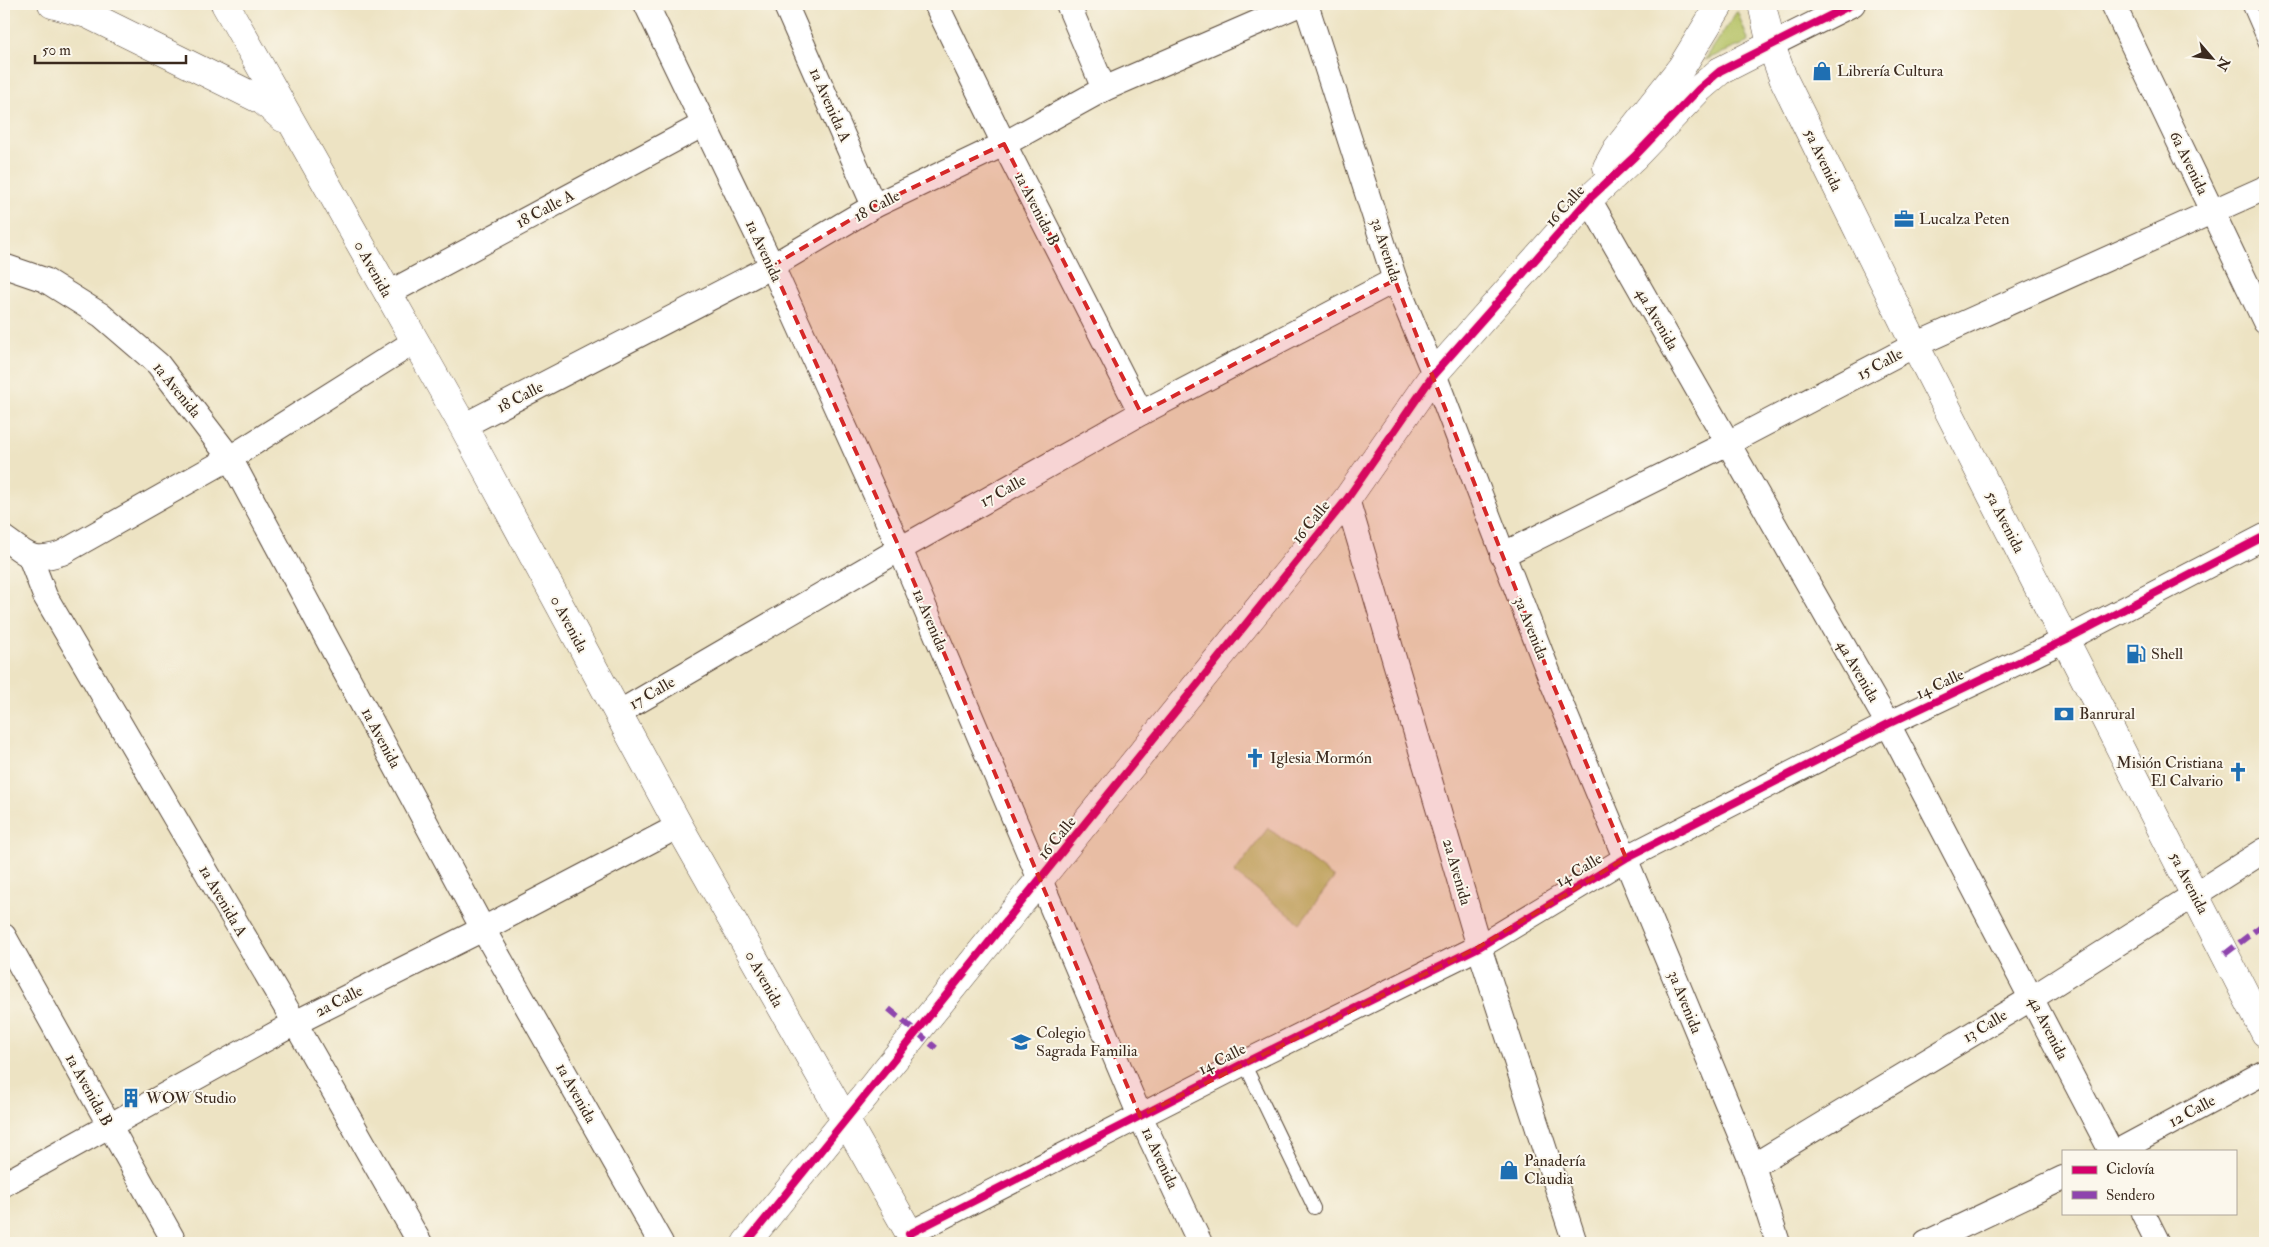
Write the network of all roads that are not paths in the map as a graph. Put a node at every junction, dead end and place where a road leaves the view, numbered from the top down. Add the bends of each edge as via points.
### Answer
1 (52, 4) edge
2 (225, 4) edge
3 (646, 4) edge
4 (785, 4) edge
5 (936, 4) edge
6 (1068, 4) edge
7 (1300, 4) edge
8 (1306, 4) edge
9 (1720, 4) edge
10 (1762, 4) edge
11 (1853, 4) edge
12 (2113, 4) edge
13 (2248, 4) edge
14 (2265, 43) edge
15 (1771, 45) junction
16 (1104, 90) junction
17 (704, 124) junction
18 (292, 126) junction
19 (1004, 144) junction
20 (2265, 188) edge
21 (1589, 199) junction
22 (874, 206) junction
23 (2213, 213) junction
24 (4, 266) edge
25 (772, 266) junction
26 (1396, 280) junction
27 (387, 294) junction
28 (2265, 322) edge
29 (414, 342) junction
30 (1915, 345) junction
31 (1434, 374) junction
32 (1141, 413) junction
33 (463, 426) junction
34 (1728, 443) junction
35 (230, 458) junction
36 (1347, 499) junction
37 (2265, 536) edge
38 (4, 538) edge
39 (900, 549) junction
40 (1502, 555) junction
41 (30, 557) junction
42 (2065, 640) junction
43 (618, 713) junction
44 (1888, 724) junction
45 (679, 826) junction
46 (2265, 850) edge
47 (1626, 858) junction
48 (1040, 881) junction
49 (2194, 894) junction
50 (483, 929) junction
51 (4, 936) edge
52 (1479, 946) junction
53 (2032, 998) junction
54 (295, 1023) junction
55 (2265, 1033) edge
56 (1244, 1063) junction
57 (2265, 1072) edge
58 (1140, 1116) junction
59 (845, 1122) junction
60 (109, 1126) junction
61 (2111, 1150) edge
62 (2120, 1150) edge
63 (1753, 1166) junction
64 (2062, 1178) edge
65 (4, 1184) edge
66 (1314, 1208) dead end
67 (2144, 1214) edge
68 (912, 1238) edge
69 (175, 1243) edge
70 (420, 1243) edge
71 (661, 1243) edge
72 (746, 1243) edge
73 (1200, 1243) edge
74 (1575, 1243) edge
75 (1778, 1243) edge
76 (1926, 1243) edge
77 (2158, 1243) edge

1 - 18 street via 86,14 262,101
2 - 18 street, 0 Avenida
3 - 17 street, 1a Avenida
4 - 22 street, 1a Avenida A
5 - 19 street, 1a Avenida B
6 - 16 street
7 - 16 street, 18 Calle
8 - 26 street, 3a Avenida
9 - 21 street, 16 Calle via 1681,68 1617,149
10 - 15 street, 5a Avenida
11 - 15 street, 16 Calle
12 - 23 street, 6a Avenida
13 - 14 lane
15 - 21 street, 16 Calle via 1720,71
15 - 30 street, 5a Avenida via 1783,78
16 - 19 street, 18 Calle
17 - 25 street, 1a Avenida
17 - 27 street, 18 Calle A
18 - 27 street, 0 Avenida
19 - 22 street, 18 Calle
19 - 32 street, 1a Avenida B
20 - 23 street, 15 Calle
21 - 31 street, 16 Calle
21 - 34 street, 4a Avenida
22 - 25 street, 18 Calle
23 - 28 street, 6a Avenida
23 - 30 street, 15 Calle
24 - 35 street, 1a Avenida via 46,280 102,315 158,364
25 - 33 street, 18 Calle
25 - 39 street, 1a Avenida
26 - 31 street, 3a Avenida
26 - 32 street, 17 Calle
27 - 29 street, 0 Avenida
29 - 33 street, 0 Avenida
29 - 35 street
30 - 34 street, 15 Calle
30 - 42 street, 5a Avenida
31 - 36 street, 16 Calle
31 - 40 street, 3a Avenida
32 - 39 street, 17 Calle
33 - 43 street, 0 Avenida
34 - 40 street, 15 Calle
34 - 44 street, 4a Avenida
35 - 41 street via 62,553 46,558
35 - 50 street, 1a Avenida
36 - 48 street, 16 Calle
36 - 52 street, 2a Avenida
37 - 42 street, 14 Calle
38 - 41 street
39 - 43 street, 17 Calle
39 - 48 street, 1a Avenida
40 - 47 street, 3a Avenida
41 - 54 street, 1a Avenida A via 45,596
42 - 44 street, 14 Calle
42 - 49 street, 5a Avenida
43 - 45 street, 0 Avenida
44 - 47 street, 14 Calle
44 - 53 street, 4a Avenida
45 - 50 street, 2a Calle
45 - 59 street, 0 Avenida
46 - 49 street, 13 Calle
47 - 52 street, 14 Calle
47 - 63 street, 3a Avenida
48 - 58 street, 1a Avenida
48 - 59 street, 16 Calle
49 - 53 street, 13 Calle
49 - 55 street, 5a Avenida
50 - 54 street, 2a Calle
50 - 71 street, 1a Avenida
51 - 60 street, 1a Avenida B
52 - 56 street, 14 Calle
52 - 74 street, 2a Avenida
53 - 61 street, 4a Avenida
53 - 63 street, 13 Calle
54 - 60 street, 2a Calle
54 - 70 street, 1a Avenida A
56 - 58 street, 14 Calle
56 - 66 lane
57 - 62 street, 12 Calle
58 - 68 street, 14 Calle
58 - 73 street, 1a Avenida
59 - 68 street, 0 Avenida
59 - 72 street, 16 Calle
60 - 65 street, 2a Calle
60 - 69 street, 1a Avenida B
63 - 75 street, 3a Avenida
64 - 76 street
67 - 77 street

